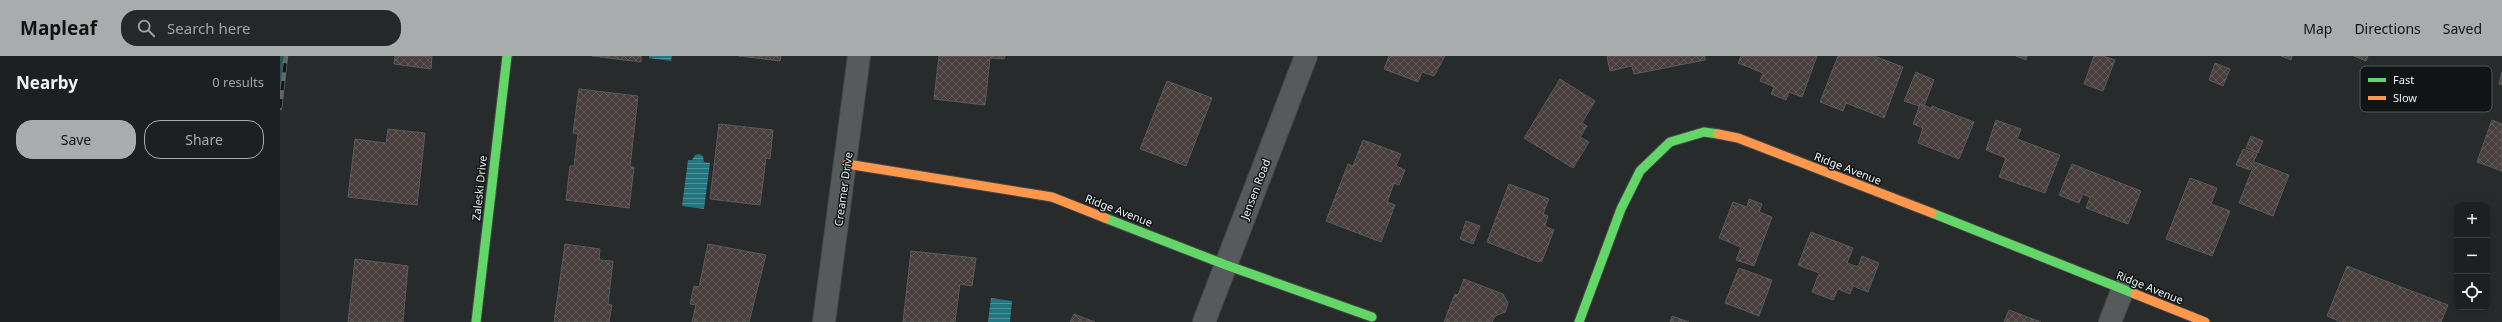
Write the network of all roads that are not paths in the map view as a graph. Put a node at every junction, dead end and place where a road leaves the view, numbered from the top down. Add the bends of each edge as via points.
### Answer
1 (507, 56) edge
2 (859, 56) edge
3 (1306, 56) edge
4 (847, 164) junction
5 (1226, 265) junction
6 (2123, 289) junction
7 (1372, 317) dead end
8 (476, 322) edge
9 (824, 322) edge
10 (1204, 322) edge
11 (1579, 322) edge
12 (2110, 322) edge
13 (2205, 322) edge

1 - 8 street, Zaleski Drive
2 - 4 street, Creamer Drive
3 - 5 street, Jensen Road
4 - 5 street, Ridge Avenue via 1052,197
4 - 9 street, Creamer Drive
5 - 7 street, Ridge Avenue
5 - 10 street, Jensen Road
6 - 11 street, Ridge Avenue via 1738,138 1704,132 1670,142 1640,170 1621,209
6 - 12 street
6 - 13 street, Ridge Avenue

